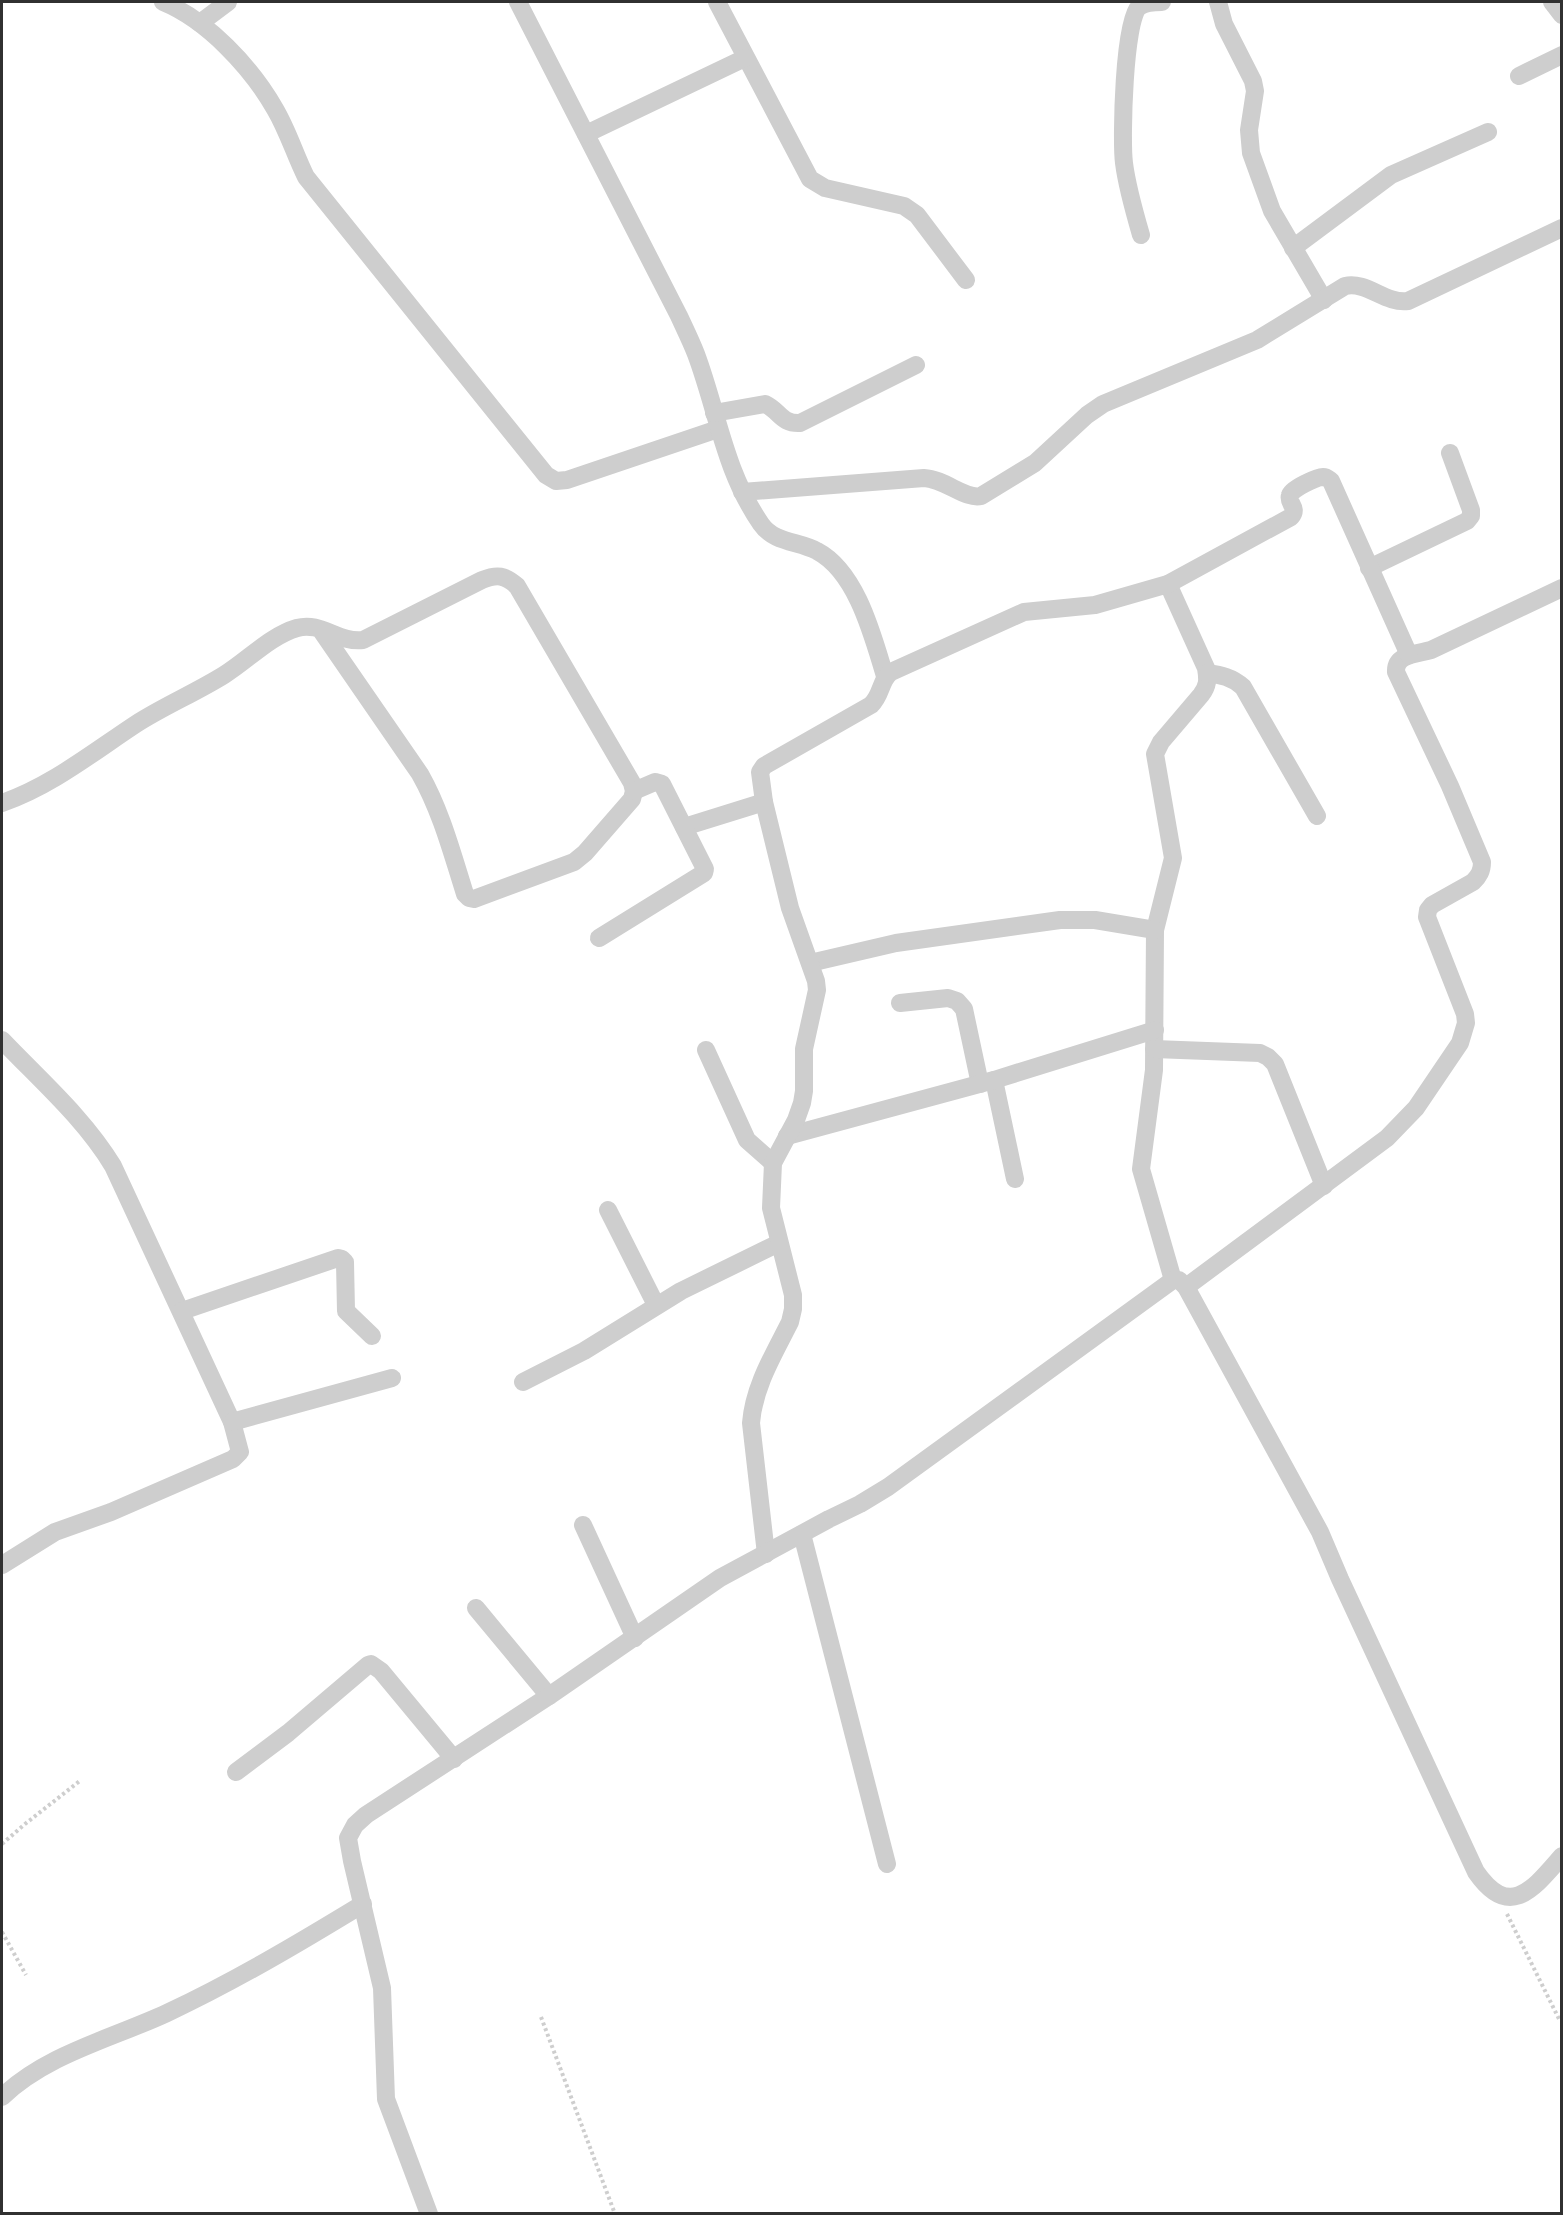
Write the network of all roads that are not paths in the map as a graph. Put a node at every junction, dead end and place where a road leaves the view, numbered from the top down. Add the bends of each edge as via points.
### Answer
1 (163, 2) edge
2 (228, 2) edge
3 (518, 2) edge
4 (717, 2) edge
5 (1162, 2) edge
6 (1218, 2) edge
7 (1552, 2) edge
8 (1562, 15) edge
9 (200, 23) junction
10 (1562, 55) edge
11 (745, 58) junction
12 (1519, 76) dead end
13 (1488, 132) dead end
14 (586, 134) junction
15 (1562, 228) edge
16 (1141, 235) dead end
17 (1293, 248) junction
18 (966, 280) dead end
19 (1324, 300) junction
20 (916, 364) dead end
21 (716, 421) junction
22 (1450, 453) dead end
23 (742, 492) junction
24 (1369, 568) junction
25 (1168, 584) junction
26 (1562, 588) edge
27 (320, 629) junction
28 (1409, 655) junction
29 (1207, 673) junction
30 (885, 676) junction
31 (634, 791) junction
32 (764, 802) junction
33 (2, 803) edge
34 (1317, 816) dead end
35 (684, 827) junction
36 (1155, 930) junction
37 (599, 938) dead end
38 (810, 963) junction
39 (900, 1003) dead end
40 (1155, 1030) junction
41 (2, 1040) edge
42 (1154, 1048) junction
43 (706, 1050) dead end
44 (987, 1082) junction
45 (787, 1136) junction
46 (773, 1163) junction
47 (1015, 1179) dead end
48 (1324, 1186) junction
49 (608, 1210) dead end
50 (779, 1244) junction
51 (1179, 1283) junction
52 (656, 1305) junction
53 (182, 1311) junction
54 (372, 1336) dead end
55 (392, 1378) dead end
56 (523, 1382) dead end
57 (232, 1422) junction
58 (583, 1525) dead end
59 (802, 1534) junction
60 (766, 1554) junction
61 (2, 1565) edge
62 (476, 1608) dead end
63 (635, 1638) junction
64 (549, 1696) junction
65 (453, 1759) junction
66 (236, 1772) dead end
67 (1562, 1856) edge
68 (886, 1864) dead end
69 (363, 1904) junction
70 (2, 2097) edge
71 (429, 2214) edge

1 - 9 street
2 - 9 street
3 - 14 street
4 - 11 street
5 - 16 street via 1145,4 1136,11 1124,94 1124,162
6 - 17 street via 1224,24 1253,81 1251,153 1272,211
7 - 8 street
9 - 21 street via 256,80 291,139 306,177 546,476 556,481 567,480
10 - 12 street
11 - 14 street
11 - 18 street via 810,179 825,188 911,210
13 - 17 street via 1391,175
14 - 21 street via 679,316 696,354
15 - 19 street via 1408,301 1392,301 1352,285
17 - 19 street
19 - 23 street via 1246,345 1103,404 1035,463 975,498 934,478
20 - 21 street via 800,423 783,420 765,404
21 - 23 street
22 - 24 street via 1471,516
23 - 30 street via 768,532 830,559 866,614
24 - 25 street via 1331,481 1320,477 1290,494 1294,508 1291,517
24 - 28 street
25 - 29 street
25 - 30 street via 1095,605 1024,612
26 - 28 street via 1431,650
27 - 31 street via 352,641 363,639 482,580 501,575 509,579 517,586
27 - 31 street via 431,794 469,898 580,858 632,799
27 - 33 street via 309,626 287,632 43,785
28 - 48 street via 1399,661 1396,672 1482,862 1478,877 1432,906 1427,917 1466,1023 1460,1043 1416,1108 1387,1138
29 - 34 street via 1222,675 1243,687
29 - 36 street via 1206,688 1155,754 1173,858
30 - 32 street via 880,694 871,705 764,766 760,772
31 - 35 street via 662,784
32 - 35 street
32 - 38 street via 790,908
35 - 37 street via 705,866 704,873
36 - 38 street via 1095,920 1060,920 896,943
36 - 40 street
38 - 45 street via 817,990 804,1049 804,1091
39 - 44 street via 948,998 957,1001 964,1009
40 - 42 street
40 - 44 street
41 - 53 street via 100,1145
42 - 48 street via 1260,1053 1268,1057 1275,1064
42 - 51 street via 1141,1169
43 - 46 street via 747,1140
44 - 45 street
44 - 47 street
45 - 46 street
46 - 50 street via 771,1208
48 - 51 street
49 - 52 street
50 - 52 street
50 - 60 street via 793,1295 793,1310 755,1394 751,1423
51 - 59 street via 888,1487
51 - 67 street via 1320,1532 1476,1872 1497,1895 1518,1896 1536,1885
52 - 56 street via 584,1351
53 - 54 street via 338,1258 345,1262 346,1311
53 - 57 street
55 - 57 street
57 - 61 street via 240,1446 233,1459 55,1532
58 - 63 street
59 - 60 street
59 - 68 street
60 - 63 street via 720,1578
62 - 64 street
63 - 64 street
64 - 65 street
65 - 66 street via 371,1664
65 - 69 street via 355,1825 348,1838
69 - 70 street via 277,1956 164,2014 54,2061
69 - 71 street via 382,1988 386,2099

